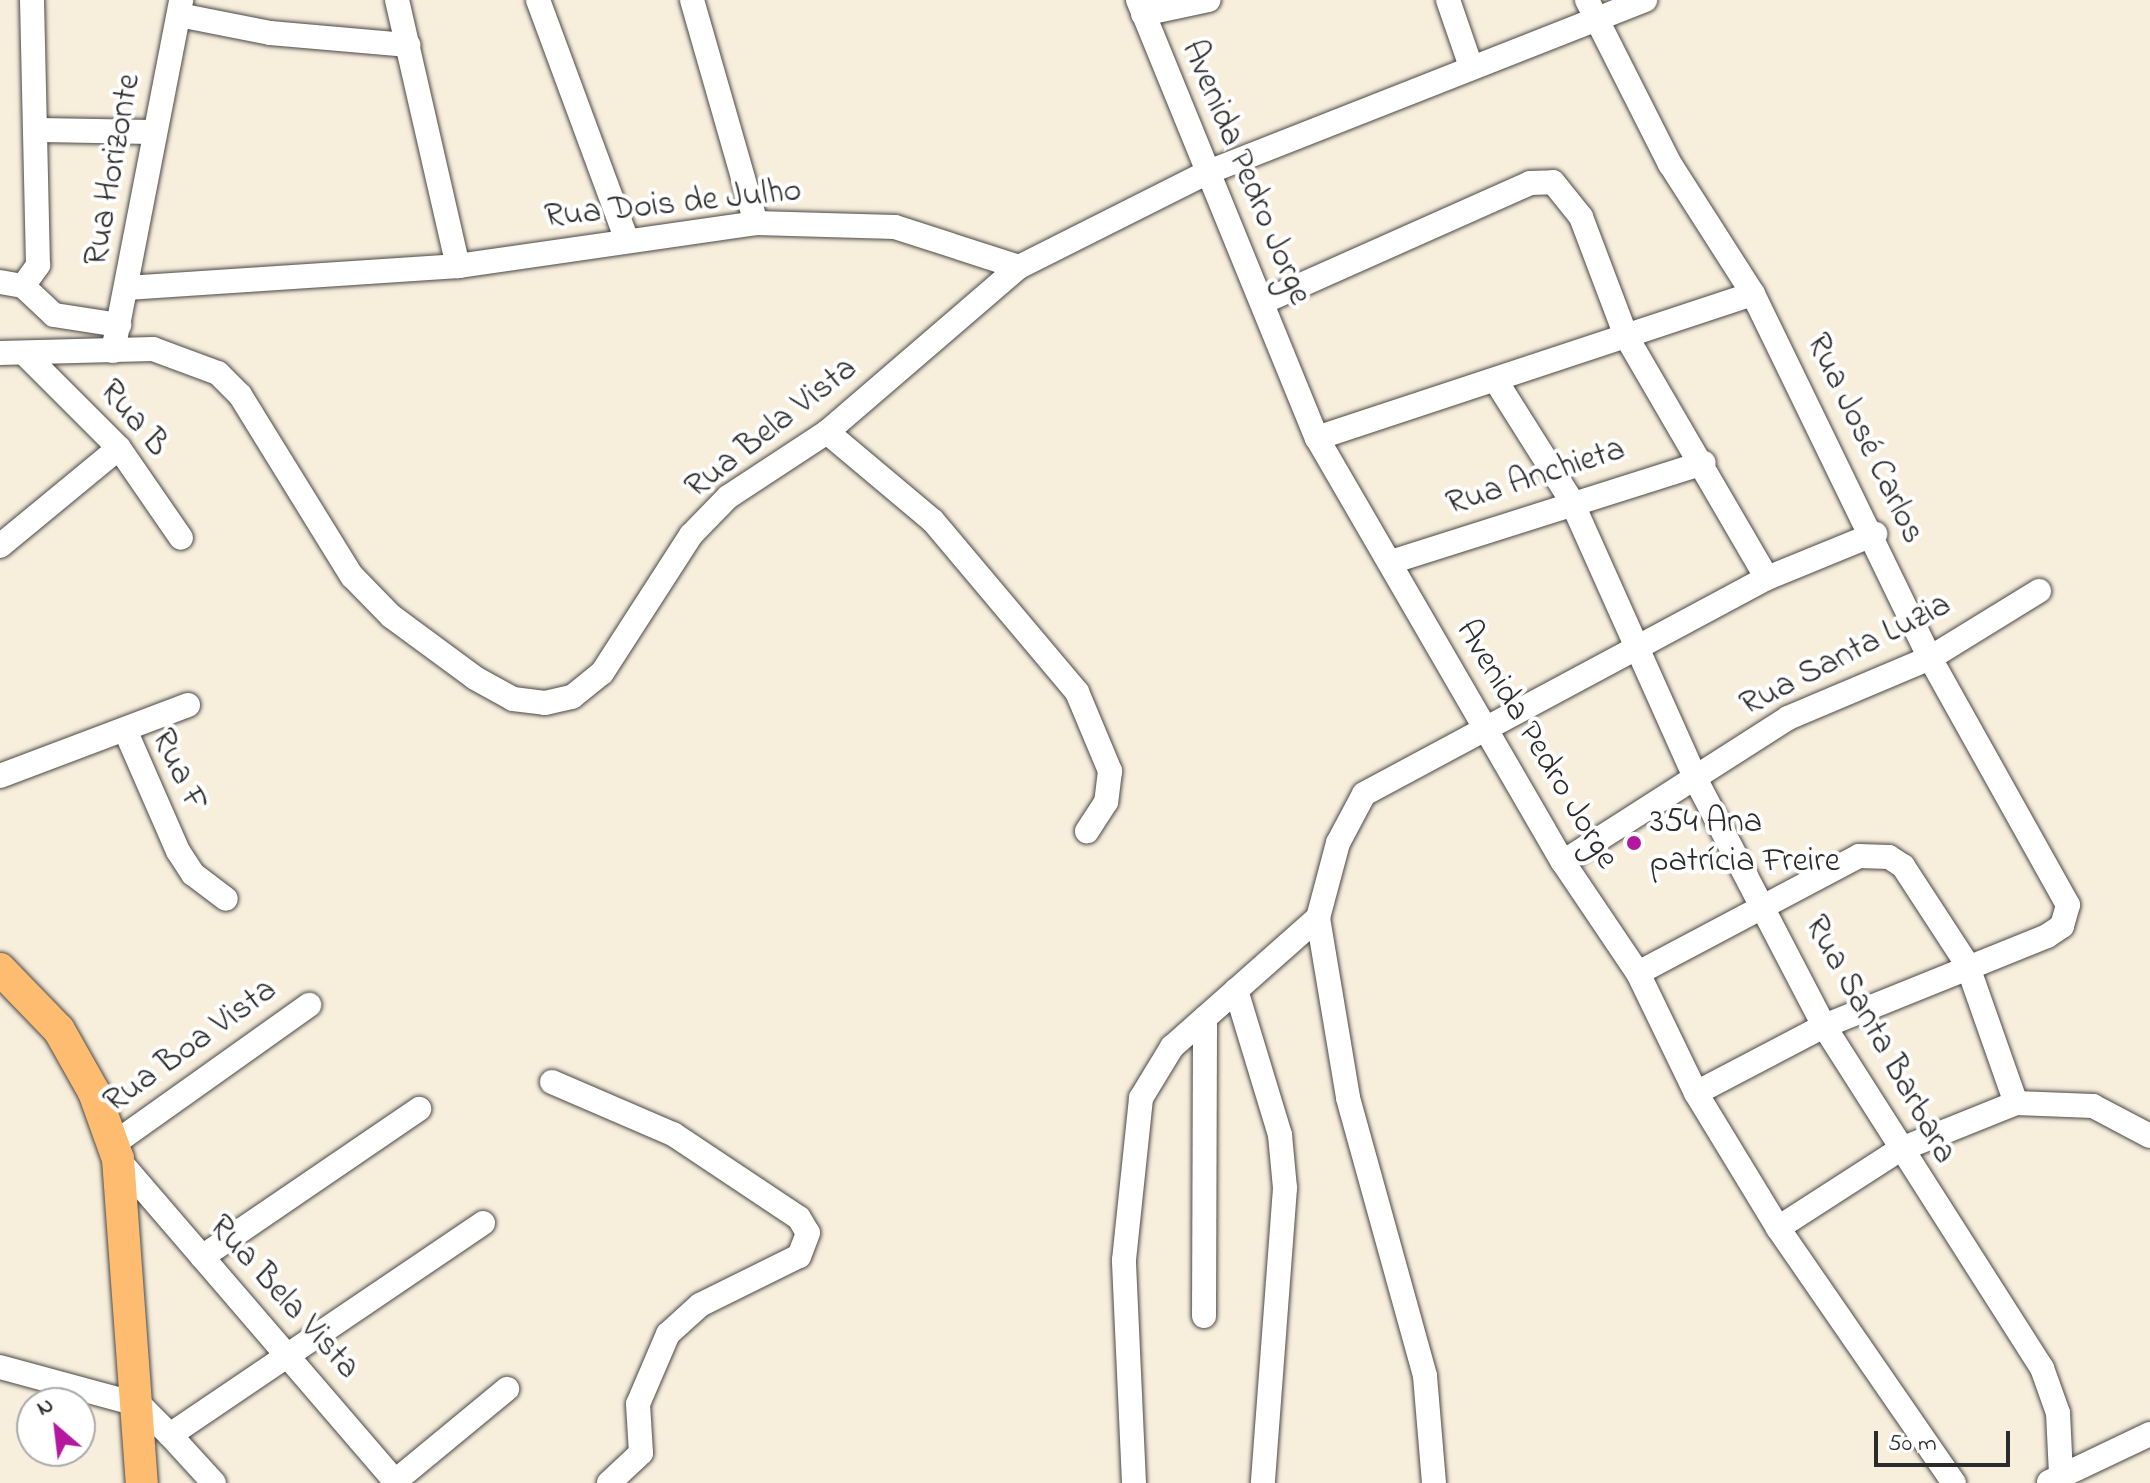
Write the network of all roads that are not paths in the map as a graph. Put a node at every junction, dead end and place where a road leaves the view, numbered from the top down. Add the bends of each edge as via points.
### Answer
1 (32, 0) edge
2 (397, 0) edge
3 (538, 0) edge
4 (692, 0) edge
5 (1209, 0) edge
6 (1448, 0) edge
7 (1645, 0) edge
8 (1140, 7) edge
9 (180, 8) edge
10 (1593, 10) edge
11 (408, 45) junction
12 (1470, 64) junction
13 (39, 130) junction
14 (153, 132) junction
15 (1206, 173) junction
16 (756, 223) junction
17 (627, 240) junction
18 (458, 266) junction
19 (1019, 267) junction
20 (12, 284) edge
21 (127, 288) junction
22 (1753, 294) junction
23 (1263, 302) junction
24 (119, 325) junction
25 (1626, 336) junction
26 (113, 351) junction
27 (12, 353) edge
28 (1496, 381) junction
29 (827, 432) junction
30 (1317, 438) junction
31 (119, 448) junction
32 (1704, 463) junction
33 (1571, 500) junction
34 (1875, 534) junction
35 (181, 538) dead end
36 (0, 546) edge
37 (1391, 562) junction
38 (1767, 578) junction
39 (2039, 591) dead end
40 (1639, 645) junction
41 (1930, 658) junction
42 (188, 705) dead end
43 (1481, 726) junction
44 (126, 732) junction
45 (0, 776) edge
46 (1696, 780) junction
47 (1087, 831) dead end
48 (1563, 862) junction
49 (226, 899) dead end
50 (1763, 901) junction
51 (1318, 918) junction
52 (1967, 964) junction
53 (0, 969) edge
54 (1638, 973) junction
55 (1236, 990) junction
56 (309, 1005) dead end
57 (1205, 1018) junction
58 (1824, 1026) junction
59 (552, 1082) dead end
60 (1696, 1093) junction
61 (2016, 1103) junction
62 (419, 1109) dead end
63 (2150, 1136) edge
64 (1899, 1150) junction
65 (115, 1152) junction
66 (483, 1223) dead end
67 (1778, 1228) junction
68 (202, 1257) junction
69 (1204, 1316) dead end
70 (289, 1352) junction
71 (0, 1367) edge
72 (507, 1389) dead end
73 (140, 1405) junction
74 (2150, 1434) edge
75 (170, 1435) junction
76 (2054, 1479) edge
77 (395, 1482) edge
78 (142, 1483) edge
79 (214, 1483) edge
80 (609, 1483) edge
81 (1134, 1483) edge
82 (1263, 1483) edge
83 (1434, 1483) edge
84 (1954, 1483) edge

1 - 13 street
2 - 11 street
3 - 17 street
4 - 16 street
5 - 8 street
6 - 12 street
7 - 10 street
8 - 15 street, Avenida Pedro Jorge
9 - 11 street
9 - 14 street, Rua Horizonte
10 - 12 street
10 - 22 street, Rua José Carlos via 1670,164
11 - 18 street
12 - 15 street
13 - 14 street
13 - 20 street via 38,265
14 - 21 street, Rua Horizonte
15 - 19 street
15 - 23 street, Avenida Pedro Jorge
16 - 17 street, Rua Dois de Julho
16 - 19 street, Rua Dois de Julho via 895,227
17 - 18 street, Rua Dois de Julho
18 - 21 street, Rua Dois de Julho
19 - 29 street, Rua Bela Vista
20 - 24 street via 54,315
21 - 24 street, Rua Horizonte
22 - 25 street
22 - 34 street, Rua José Carlos
23 - 25 street via 1530,183 1553,182 1570,194
23 - 30 street, Avenida Pedro Jorge
24 - 26 street, Rua Horizonte
25 - 28 street
25 - 32 street
26 - 27 street
26 - 29 street, Rua Bela Vista via 153,349 218,373 240,395 352,576 432,650 513,699 572,697 602,673 691,535 728,497
27 - 31 street, Rua B
28 - 30 street
28 - 33 street, Rua Santa Barbara
29 - 47 street via 933,521 1077,692 1110,771 1106,802
30 - 37 street, Avenida Pedro Jorge
31 - 35 street, Rua B
31 - 36 street
32 - 33 street, Rua Anchieta
32 - 38 street
33 - 37 street, Rua Anchieta
33 - 40 street, Rua Santa Barbara
34 - 38 street
34 - 41 street, Rua José Carlos
37 - 43 street, Avenida Pedro Jorge
38 - 40 street
39 - 41 street, Rua Santa Luzia
40 - 43 street
40 - 46 street, Rua Santa Barbara
41 - 46 street, Rua Santa Luzia via 1788,718
41 - 52 street, Rua José Carlos via 2012,795 2067,914 2047,936
42 - 44 street
43 - 48 street, Avenida Pedro Jorge
43 - 51 street via 1364,794 1338,843
44 - 45 street, Rua F
44 - 49 street, Rua F via 178,851 193,874
46 - 48 street, Rua Santa Luzia
46 - 50 street, Rua Santa Barbara
48 - 54 street, Avenida Pedro Jorge
50 - 52 street via 1875,853 1903,866
50 - 54 street
50 - 58 street, Rua Santa Barbara
51 - 55 street
51 - 83 street via 1348,1098 1425,1376
52 - 58 street
52 - 61 street
53 - 65 main road via 59,1030 94,1092
54 - 60 street, Avenida Pedro Jorge
55 - 57 street
55 - 82 street via 1280,1135 1285,1188
56 - 65 street, Rua Boa Vista
57 - 69 street
57 - 81 street via 1160,1061 1141,1098 1124,1260
58 - 60 street
58 - 64 street, Rua Santa Barbara
59 - 80 street via 673,1134 799,1218 808,1233 799,1256 700,1305 668,1334 638,1404 641,1453
60 - 67 street, Avenida Pedro Jorge
61 - 63 street via 2093,1106
61 - 64 street
62 - 68 street
64 - 67 street
64 - 76 street, Rua Santa Barbara via 2042,1368 2058,1413
65 - 68 street, Rua Bela Vista
65 - 73 main road
66 - 70 street
67 - 84 street, Avenida Pedro Jorge
68 - 70 street, Rua Bela Vista
70 - 75 street
70 - 77 street, Rua Bela Vista
71 - 73 street
72 - 77 street
73 - 75 street
73 - 78 main road
74 - 76 street
75 - 79 street

